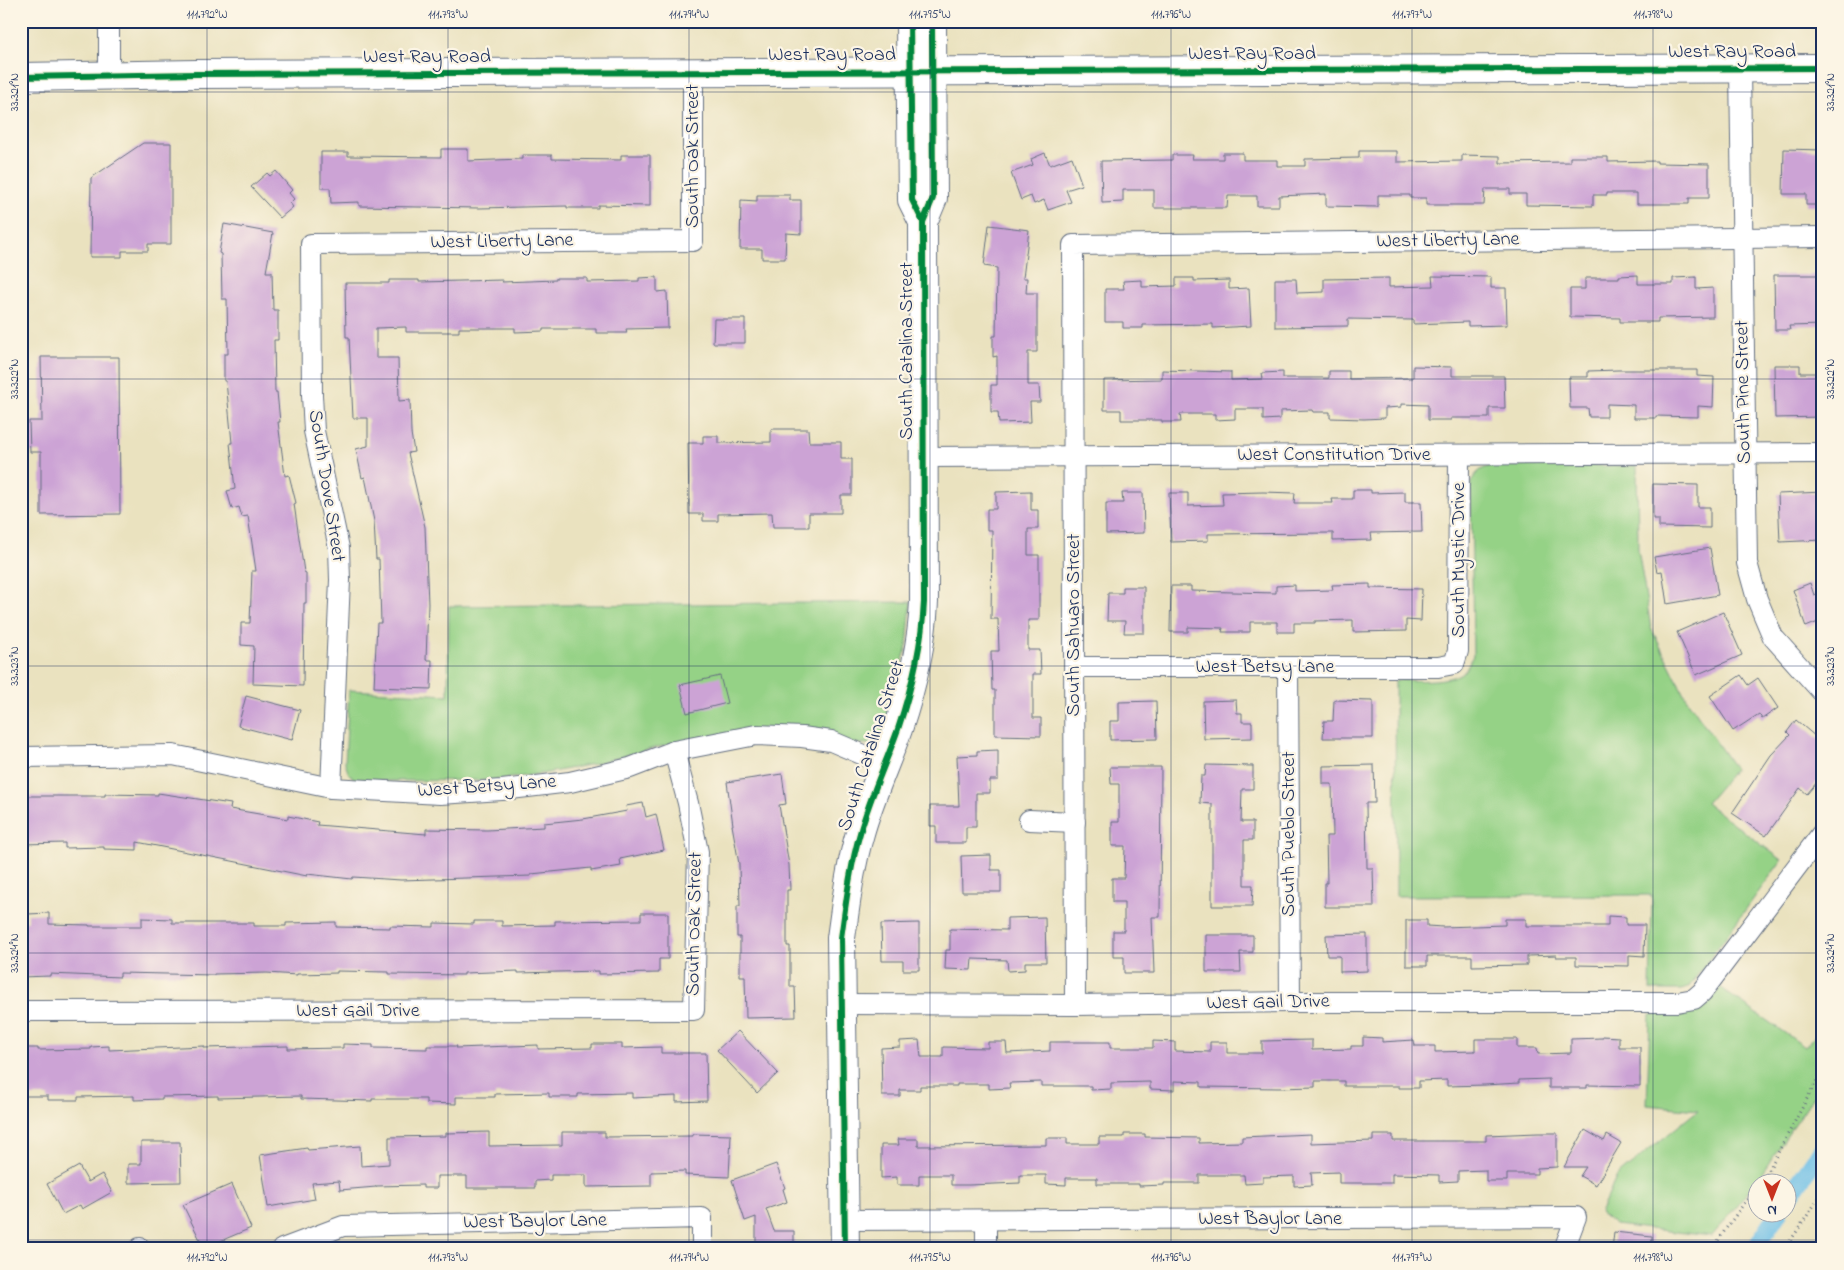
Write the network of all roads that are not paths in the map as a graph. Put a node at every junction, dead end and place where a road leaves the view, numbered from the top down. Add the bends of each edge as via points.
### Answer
1 (109, 21) edge
2 (910, 21) edge
3 (932, 21) edge
4 (1740, 68) junction
5 (1823, 68) edge
6 (922, 71) junction
7 (693, 72) junction
8 (109, 75) junction
9 (21, 76) edge
10 (1742, 237) junction
11 (1823, 237) edge
12 (693, 241) joint
13 (310, 244) joint
14 (1073, 246) joint
15 (1823, 453) edge
16 (1745, 454) junction
17 (1459, 455) junction
18 (1073, 456) junction
19 (924, 457) junction
20 (1454, 664) joint
21 (1074, 667) junction
22 (1288, 667) junction
23 (1823, 693) edge
24 (674, 751) junction
25 (21, 757) edge
26 (884, 764) junction
27 (330, 788) junction
28 (1029, 820) dead end
29 (1075, 822) junction
30 (1823, 832) edge
31 (1290, 1002) junction
32 (842, 1004) junction
33 (1075, 1005) junction
34 (694, 1010) joint
35 (21, 1011) edge
36 (844, 1220) junction
37 (986, 1220) junction
38 (282, 1249) edge
39 (702, 1249) edge
40 (845, 1249) edge
41 (986, 1249) edge
42 (1564, 1249) edge

1 - 8 street
2 - 6 main road, South Catalina Street
3 - 6 main road, South Catalina Street
4 - 5 main road, West Ray Road
4 - 6 main road, West Ray Road
4 - 10 street, South Pine Street
6 - 7 main road, West Ray Road
6 - 19 main road, South Catalina Street via 933,198 923,222
7 - 8 main road, West Ray Road
7 - 12 street, South Oak Street
8 - 9 main road, West Ray Road
10 - 11 street, West Liberty Lane
10 - 14 street, West Liberty Lane
10 - 16 street, South Pine Street
12 - 13 street, West Liberty Lane
13 - 27 street, South Dove Street via 314,431 339,548
14 - 18 street, South Sahuaro Street
15 - 16 street, West Constitution Drive
16 - 17 street, West Constitution Drive
16 - 23 street, South Pine Street via 1746,563 1757,599 1772,637
17 - 18 street, West Constitution Drive
17 - 20 street, South Mystic Drive via 1458,651
18 - 19 street, West Constitution Drive
18 - 21 street, South Sahuaro Street
19 - 26 main road, South Catalina Street via 923,629 909,694
20 - 22 street, West Betsy Lane via 1438,667
21 - 22 street, West Betsy Lane
21 - 29 street, South Sahuaro Street
22 - 31 street, South Pueblo Street
24 - 26 street, West Betsy Lane via 756,735 802,737 831,741
24 - 27 street, West Betsy Lane via 630,768 570,782 502,790 440,794
24 - 34 street, South Oak Street via 698,852
25 - 27 street, West Betsy Lane via 173,755
26 - 32 main road, South Catalina Street via 860,833 847,889 841,938
28 - 29 street
29 - 33 street, South Sahuaro Street
30 - 31 street, West Gail Drive via 1694,999 1677,1002
31 - 33 street, West Gail Drive
32 - 33 street, West Gail Drive
32 - 36 main road, South Catalina Street
34 - 35 street, West Gail Drive
36 - 37 street, West Baylor Lane
36 - 40 main road, South Catalina Street
37 - 41 street
37 - 42 street, West Baylor Lane via 1576,1217
38 - 39 street, West Baylor Lane via 343,1226 702,1218

